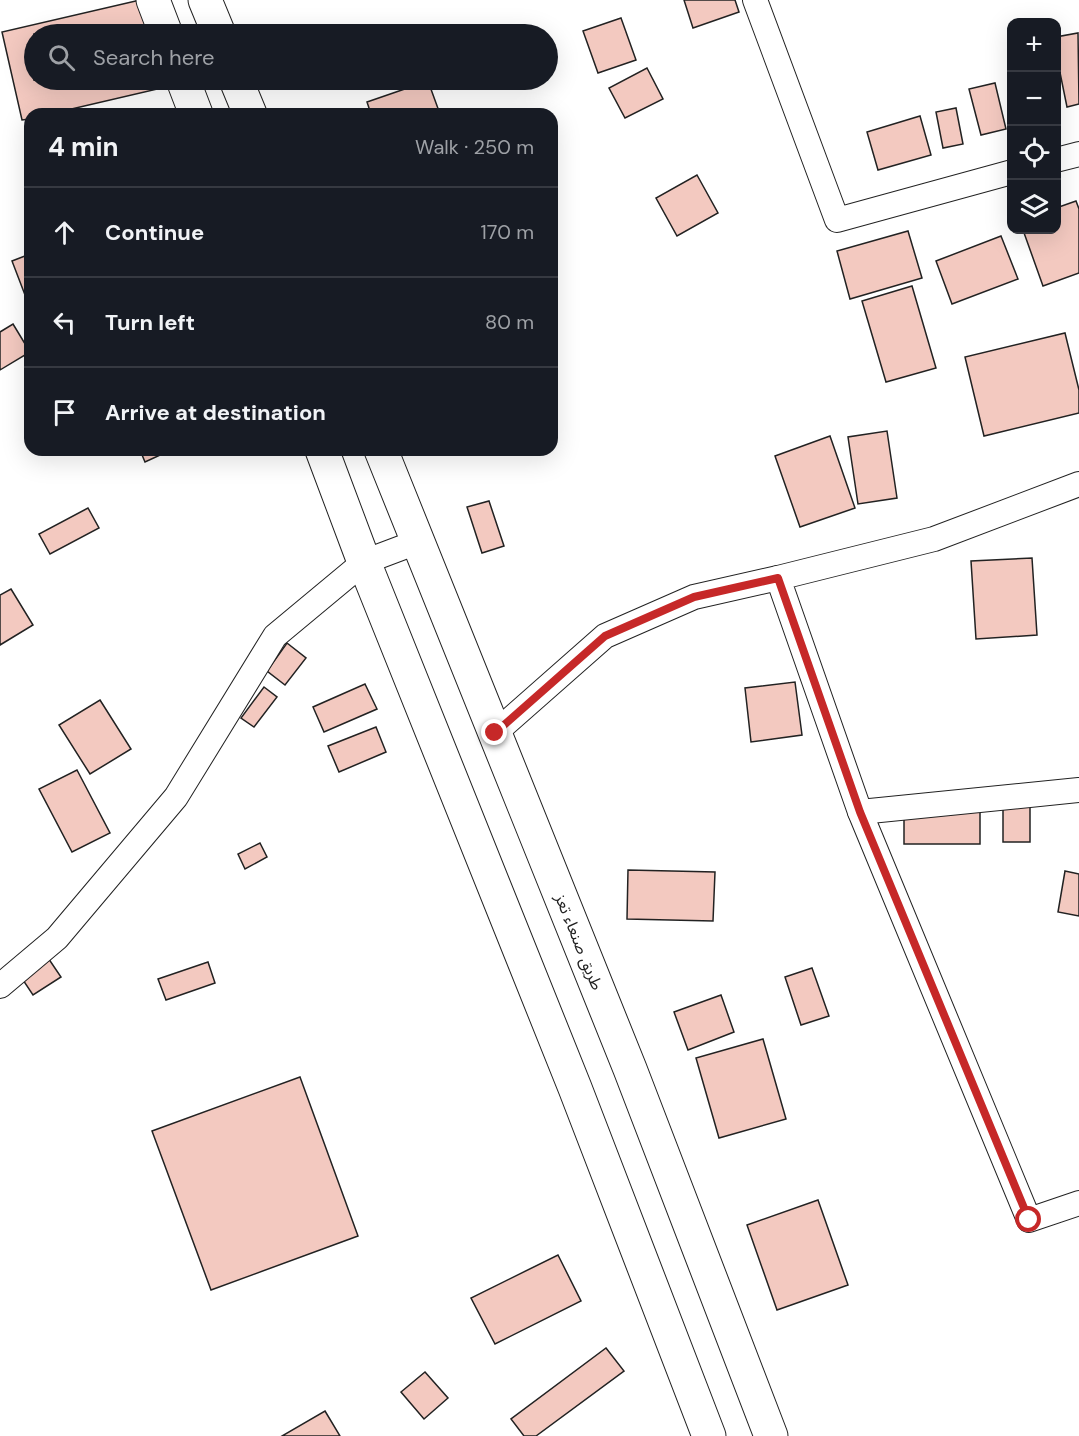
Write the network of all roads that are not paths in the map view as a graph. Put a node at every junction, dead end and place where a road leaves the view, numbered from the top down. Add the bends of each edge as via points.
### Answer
1 (153, 0) edge
2 (205, 0) edge
3 (755, 0) edge
4 (162, 24) edge
5 (215, 24) edge
6 (187, 90) edge
7 (240, 90) edge
8 (193, 108) edge
9 (248, 108) edge
10 (1079, 153) edge
11 (1061, 158) edge
12 (1007, 173) edge
13 (324, 456) edge
14 (383, 456) edge
15 (1079, 484) edge
16 (417, 542) junction
17 (364, 562) junction
18 (778, 578) junction
19 (495, 733) junction
20 (1079, 790) edge
21 (860, 812) junction
22 (0, 986) edge
23 (1079, 1203) edge
24 (709, 1436) edge
25 (771, 1436) edge

1 - 4 highway
2 - 5 highway
3 - 12 street via 837,220
6 - 8 highway
7 - 9 highway
10 - 11 street
13 - 17 highway
14 - 16 highway, طريق صنعاء تعز
15 - 18 street via 934,539
16 - 17 street
16 - 19 highway, طريق صنعاء تعز
17 - 22 street via 275,636 176,797 57,938
17 - 24 highway via 575,1088
18 - 19 street via 694,597 605,636
18 - 21 street
19 - 25 highway, طريق صنعاء تعز via 626,1058
20 - 21 street
21 - 23 street via 1029,1220

